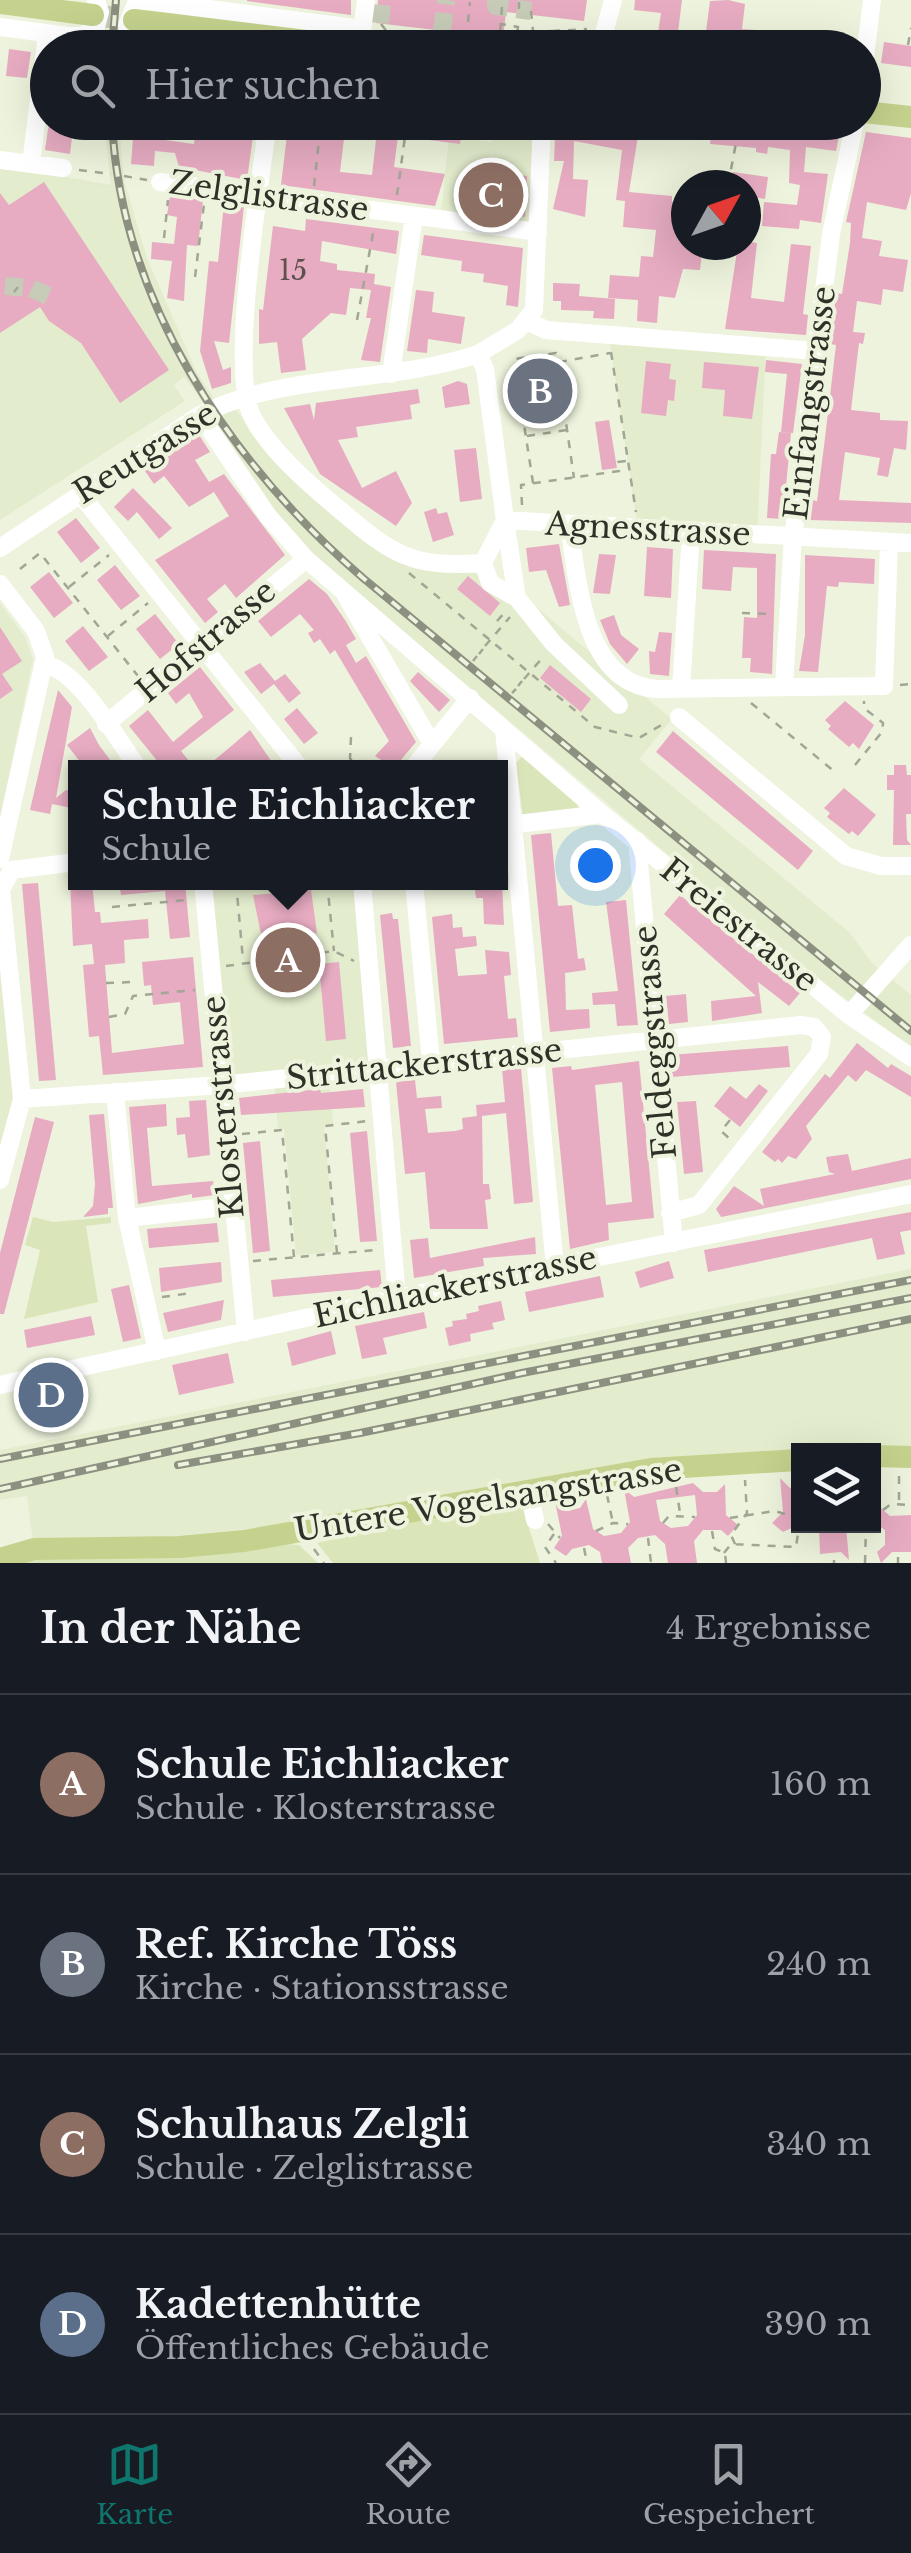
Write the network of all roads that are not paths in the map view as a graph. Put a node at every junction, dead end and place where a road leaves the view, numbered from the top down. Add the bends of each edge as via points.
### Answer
1 (366, 0) edge
2 (612, 0) edge
3 (872, 0) edge
4 (0, 3) edge
5 (94, 7) edge
6 (134, 20) tunnel mouth
7 (0, 27) edge
8 (92, 30) edge
9 (129, 30) edge
10 (270, 30) edge
11 (324, 30) edge
12 (366, 30) edge
13 (604, 30) edge
14 (868, 30) edge
15 (30, 31) edge
16 (881, 114) edge
17 (911, 118) edge
18 (34, 140) edge
19 (266, 140) edge
20 (541, 140) edge
21 (851, 140) edge
22 (0, 160) edge
23 (31, 164) junction
24 (63, 168) road end
25 (165, 182) road end
26 (259, 195) junction
27 (414, 216) junction
28 (538, 232) junction
29 (527, 321) junction
30 (817, 351) junction
31 (478, 354) junction
32 (391, 374) junction
33 (245, 396) junction
34 (200, 415) junction
35 (80, 494) junction
36 (505, 520) junction
37 (569, 525) junction
38 (691, 532) junction
39 (793, 538) junction
40 (889, 542) junction
41 (911, 543) edge
42 (0, 548) edge
43 (306, 559) junction
44 (483, 563) junction
45 (0, 584) edge
46 (344, 591) junction
47 (518, 598) junction
48 (202, 644) junction
49 (44, 656) junction
50 (784, 686) junction
51 (681, 688) junction
52 (470, 698) junction
53 (619, 705) dead end
54 (679, 717) dead end
55 (106, 724) junction
56 (504, 730) junction
57 (432, 744) junction
58 (132, 760) edge
59 (294, 760) edge
60 (419, 760) edge
61 (505, 760) edge
62 (602, 814) junction
63 (508, 825) edge
64 (508, 841) edge
65 (636, 841) junction
66 (68, 863) edge
67 (911, 866) edge
68 (2, 868) edge
69 (363, 890) edge
70 (415, 890) edge
71 (203, 891) edge
72 (911, 945) edge
73 (853, 1012) junction
74 (654, 1042) junction
75 (534, 1051) junction
76 (911, 1057) edge
77 (432, 1062) junction
78 (376, 1068) junction
79 (220, 1085) junction
80 (115, 1092) junction
81 (22, 1099) junction
82 (0, 1180) edge
83 (911, 1194) edge
84 (232, 1206) junction
85 (670, 1213) junction
86 (127, 1218) junction
87 (674, 1243) junction
88 (555, 1267) junction
89 (397, 1298) junction
90 (246, 1332) junction
91 (158, 1351) junction
92 (0, 1385) edge
93 (791, 1460) edge
94 (528, 1491) junction
95 (540, 1520) road end
96 (0, 1559) edge

1 - 12 street
2 - 13 street
3 - 14 street
4 - 5 main road
5 - 8 street via 98,20
6 - 10 main road
7 - 15 street
9 - 11 street via 136,4 149,1
16 - 17 main road
18 - 23 street
19 - 26 street
20 - 28 street
21 - 30 street, Einfangstrasse
22 - 23 street
23 - 24 street
25 - 26 street, Zelglistrasse
26 - 27 street, Zelglistrasse
26 - 33 street via 241,368
27 - 28 street, Zelglistrasse
27 - 32 street, Zelglistrasse
28 - 29 street via 538,291
29 - 30 street via 610,344
29 - 31 street, Reutgasse
30 - 39 street, Einfangstrasse
31 - 32 street, Reutgasse
31 - 36 street
32 - 33 street, Reutgasse
33 - 34 street, Reutgasse
33 - 44 street via 253,418 285,457 389,552 432,563
34 - 35 street, Reutgasse
34 - 43 street, Freiestrasse via 268,516
35 - 42 street, Reutgasse
35 - 48 street
36 - 37 street, Agnesstrasse
36 - 44 street
36 - 47 street
37 - 38 street, Agnesstrasse
37 - 51 street via 598,651 637,685
38 - 39 street, Agnesstrasse
38 - 51 street
39 - 40 street, Agnesstrasse
39 - 50 street, Einfangstrasse
40 - 41 street, Agnesstrasse
40 - 50 street via 884,686
43 - 46 street, Freiestrasse
43 - 48 street, Hofstrasse
44 - 47 street via 490,583
45 - 49 street
46 - 52 street, Freiestrasse
46 - 57 street, Freiestrasse
47 - 53 street via 554,644
48 - 55 street, Hofstrasse
48 - 59 street
49 - 55 street
49 - 68 street
50 - 51 street
52 - 56 street, Freiestrasse
52 - 57 street
54 - 67 street via 846,856
55 - 58 street
56 - 61 street
56 - 62 street, Freiestrasse
57 - 60 street
62 - 63 street
62 - 65 street, Freiestrasse
64 - 75 street
65 - 73 street, Freiestrasse
65 - 74 street, Feldeggstrasse
66 - 68 street
68 - 81 street via 0,904
69 - 78 street
70 - 77 street
71 - 79 street, Klosterstrasse
72 - 73 street
73 - 76 street, Freiestrasse
74 - 75 street, Strittackerstrasse
74 - 85 street, Feldeggstrasse
74 - 85 street, Strittackerstrasse via 802,1025 822,1036 820,1054 699,1205
75 - 77 street, Strittackerstrasse
75 - 88 street
77 - 78 street, Strittackerstrasse
78 - 79 street, Strittackerstrasse
78 - 89 street
79 - 80 street, Strittackerstrasse
79 - 84 street, Klosterstrasse
80 - 81 street, Strittackerstrasse
80 - 86 street
81 - 82 street
83 - 87 street, Eichliackerstrasse
84 - 86 street
84 - 90 street, Klosterstrasse
85 - 87 street, Feldeggstrasse
86 - 91 street
87 - 88 street, Eichliackerstrasse
88 - 89 street, Eichliackerstrasse
89 - 90 street, Eichliackerstrasse
90 - 91 street, Eichliackerstrasse
91 - 92 street, Eichliackerstrasse
93 - 94 main road, Untere Vogelsangstrasse via 652,1469
94 - 95 street
94 - 96 main road, Untere Vogelsangstrasse via 244,1540 34,1550

